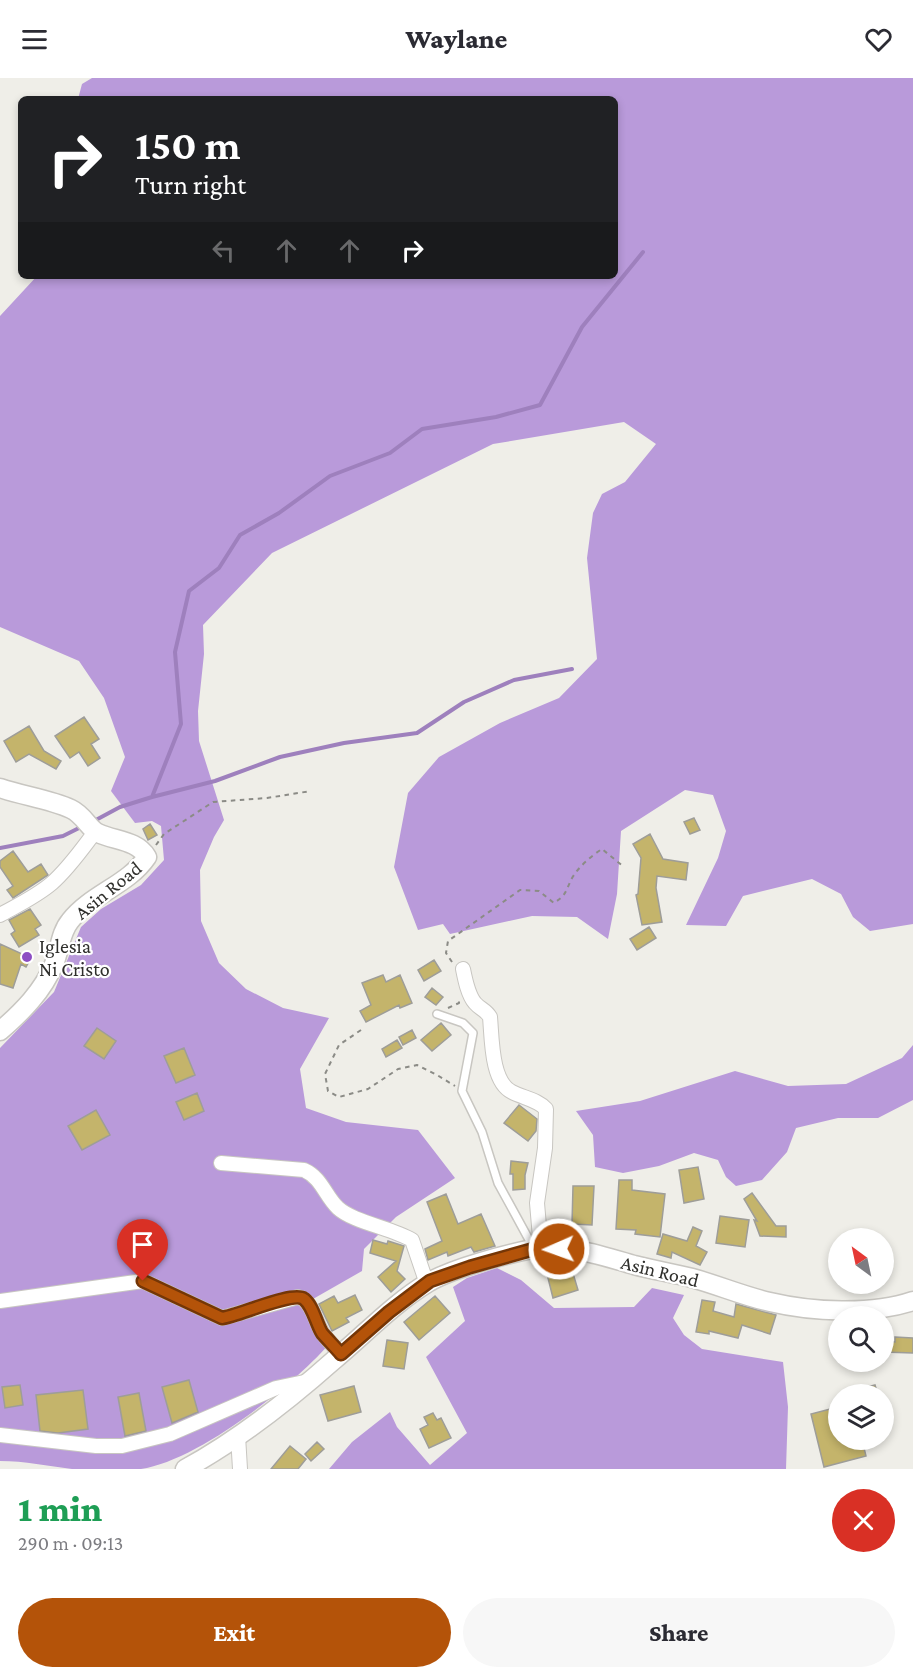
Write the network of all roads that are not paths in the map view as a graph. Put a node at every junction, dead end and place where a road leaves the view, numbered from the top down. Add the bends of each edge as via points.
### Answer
1 (0, 788) edge
2 (90, 825) junction
3 (0, 915) edge
4 (459, 968) road end
5 (437, 1014) road end
6 (0, 1031) edge
7 (221, 1163) dead end
8 (538, 1249) junction
9 (427, 1284) junction
10 (0, 1301) edge
11 (913, 1301) edge
12 (341, 1354) junction
13 (311, 1380) junction
14 (0, 1435) edge
15 (238, 1436) junction
16 (184, 1469) edge
17 (240, 1469) edge

1 - 2 main road, Asin Road via 71,809
2 - 3 street via 73,861 55,881
2 - 6 main road, Asin Road via 129,843 147,857 136,871 71,918 46,981
4 - 8 street via 471,997 490,1017 495,1064 502,1084 540,1102 546,1109 537,1203
5 - 8 lane via 463,1023 473,1033 462,1092 482,1132 498,1183
7 - 9 street via 315,1174 338,1208 412,1240
8 - 9 main road, Asin Road via 462,1269
8 - 11 main road, Asin Road via 599,1254 794,1307 875,1309
9 - 12 main road, Asin Road
10 - 12 street via 143,1281 222,1318 298,1297 308,1304 322,1332
12 - 13 main road, Asin Road
13 - 14 street via 276,1388 170,1434 122,1446
13 - 15 main road, Asin Road
15 - 16 main road, Asin Road
15 - 17 street

